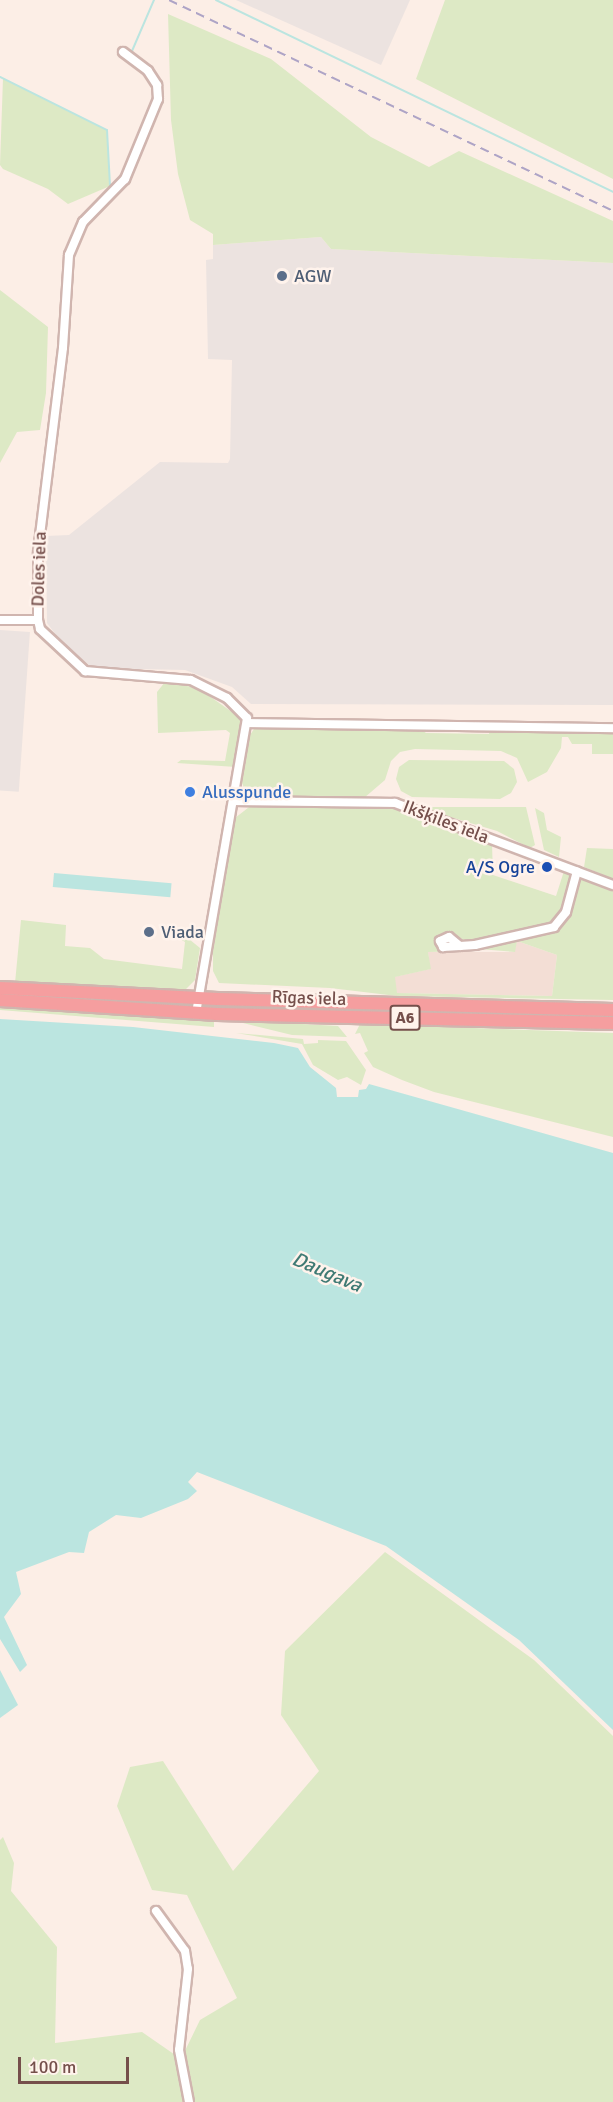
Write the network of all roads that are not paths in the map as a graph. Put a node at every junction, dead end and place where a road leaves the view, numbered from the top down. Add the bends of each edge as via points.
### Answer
1 (123, 52) dead end
2 (0, 620) edge
3 (38, 620) junction
4 (248, 723) junction
5 (613, 728) edge
6 (236, 801) junction
7 (577, 871) junction
8 (613, 885) edge
9 (460, 946) dead end
10 (3, 994) edge
11 (198, 998) junction
12 (613, 1010) edge
13 (196, 1012) junction
14 (613, 1023) edge
15 (156, 1911) dead end
16 (189, 2102) edge

1 - 3 street, Doles iela via 148,71 157,85 158,99 125,179 83,222 69,255 63,348 38,553
2 - 3 street
3 - 4 street, Doles iela via 40,629 85,671 191,680 233,702 242,709
4 - 5 street
4 - 6 street
6 - 7 street, Ikšķiles iela via 395,803
6 - 11 street
7 - 8 street, Ikšķiles iela
7 - 9 street via 564,916 554,927
10 - 11 highway, Rīgas iela / A6
10 - 13 highway, Rīgas iela / A6
11 - 12 highway, Rīgas iela / A6
11 - 13 street
13 - 14 highway, Rīgas iela / A6
15 - 16 street via 185,1951 189,1969 179,2050

